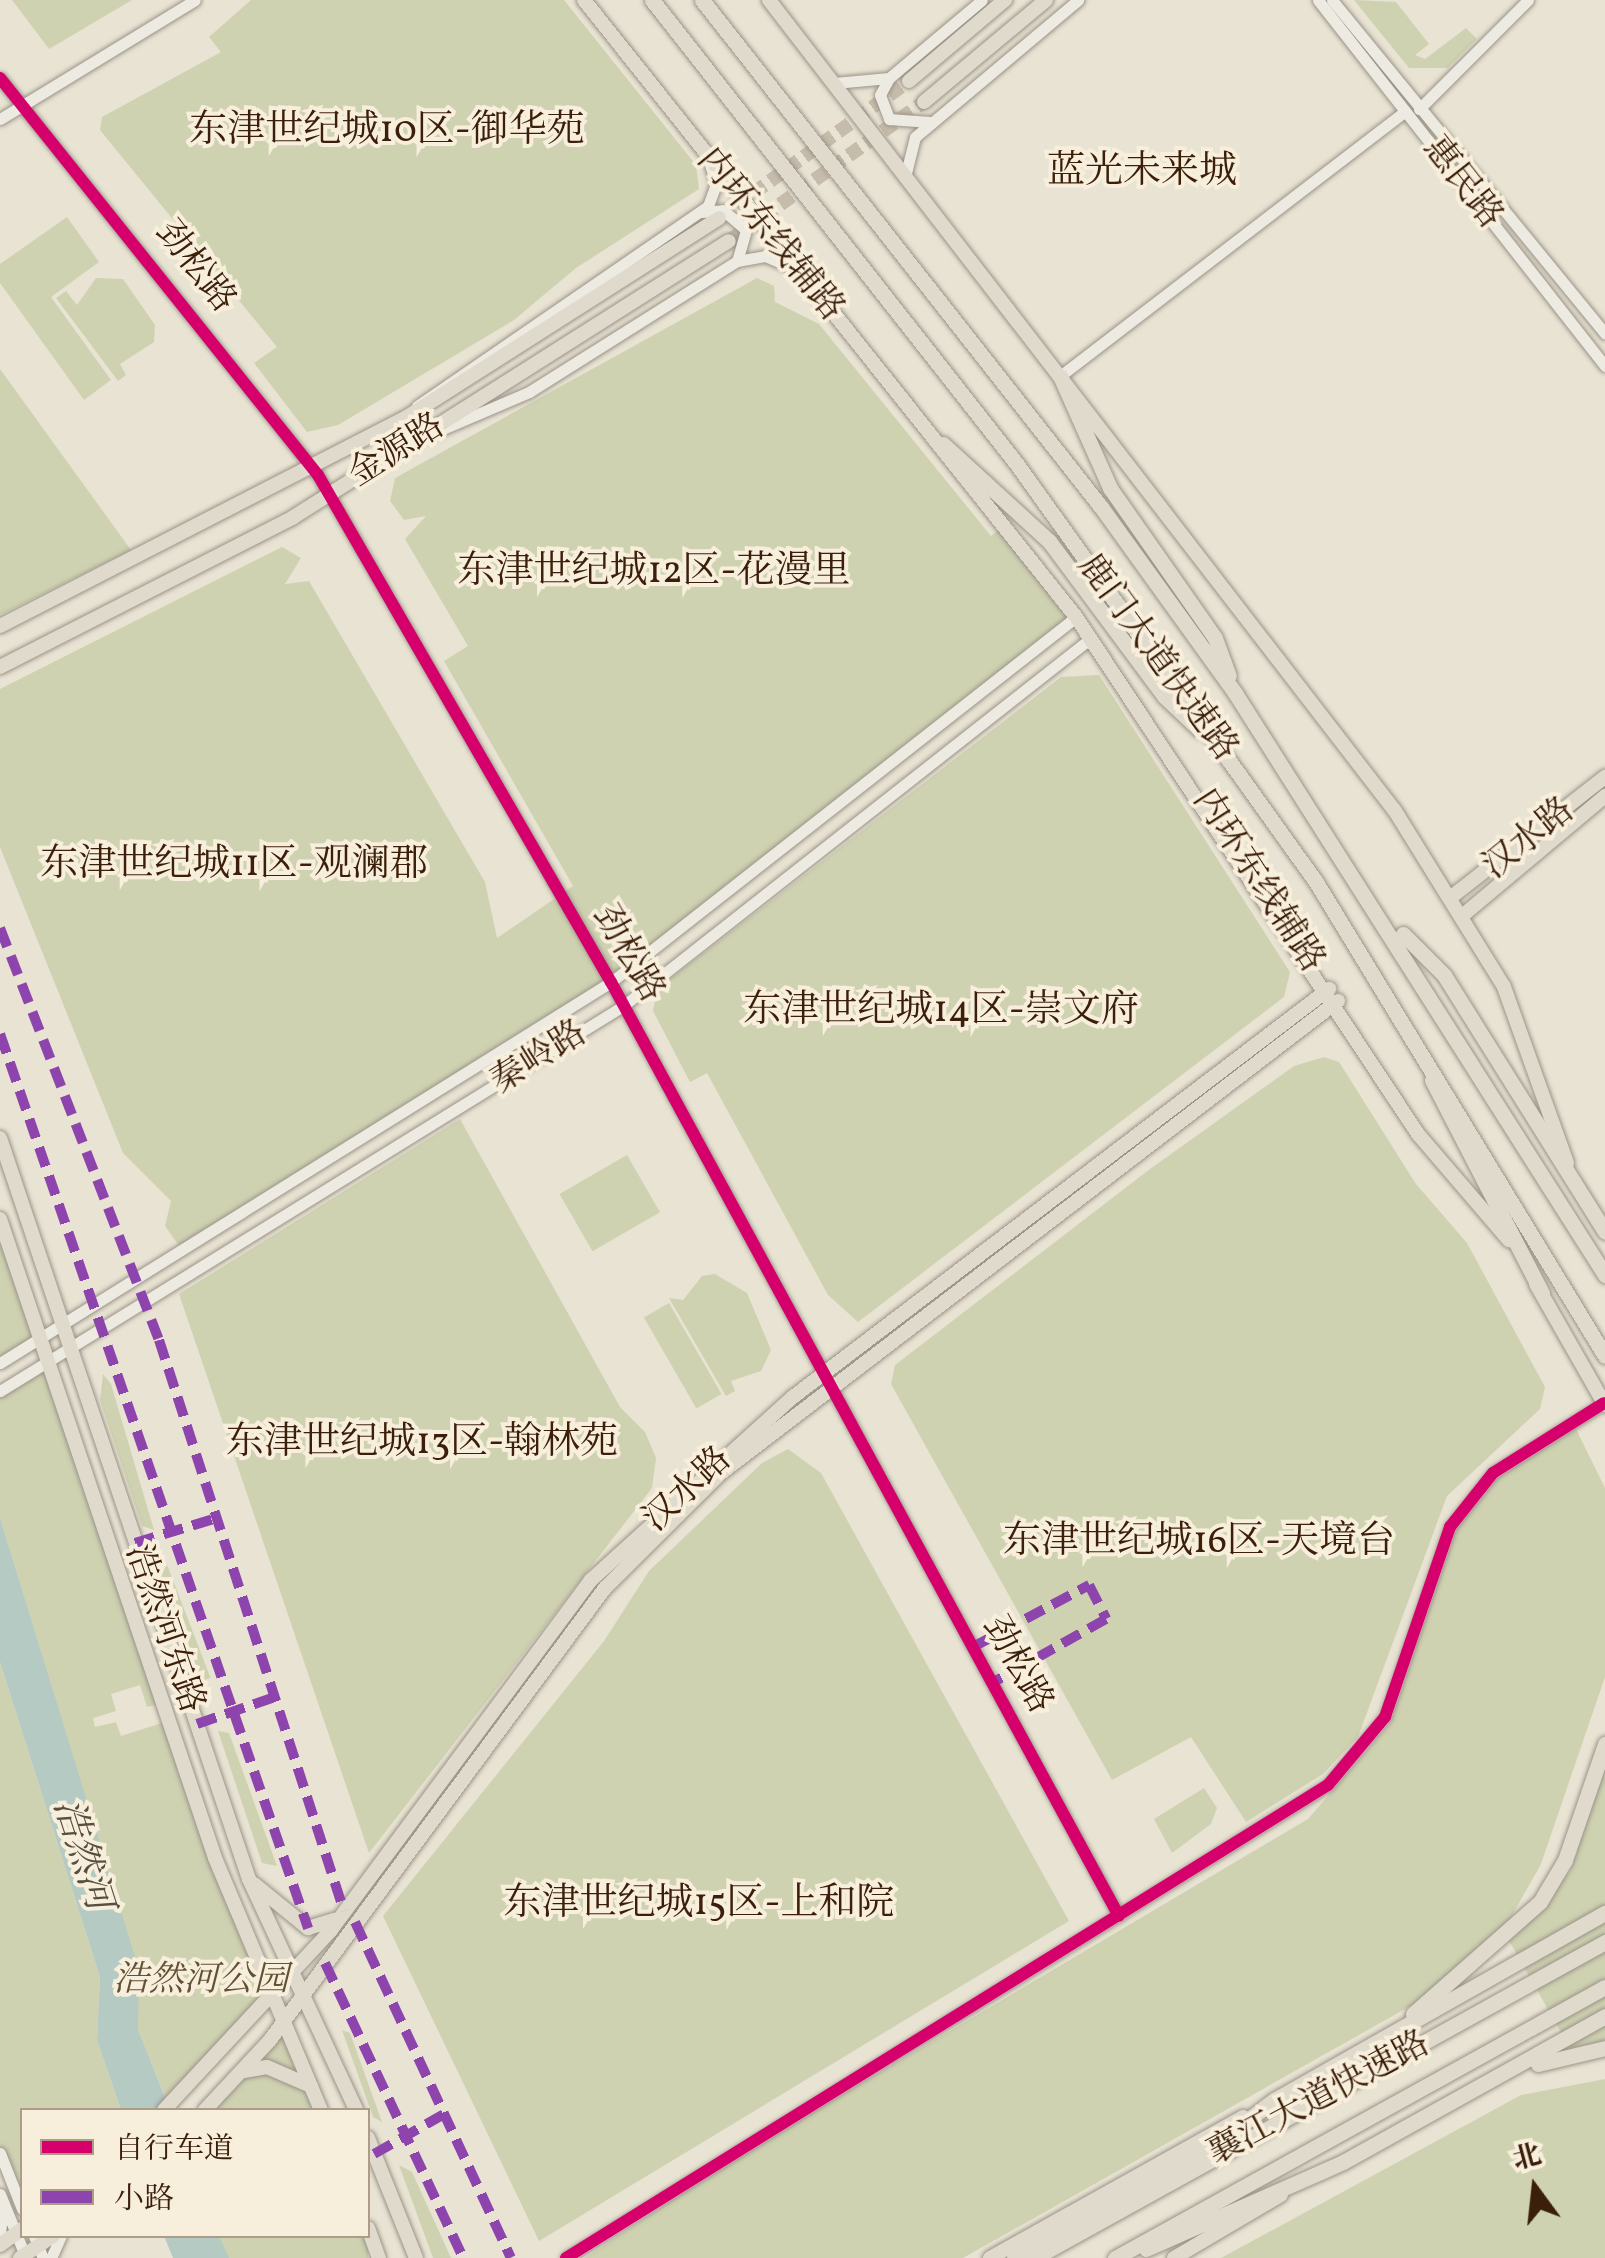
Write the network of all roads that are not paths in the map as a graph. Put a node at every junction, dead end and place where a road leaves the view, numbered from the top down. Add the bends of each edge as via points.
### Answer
1 (195, 0) edge
2 (584, 0) edge
3 (652, 0) edge
4 (702, 0) edge
5 (769, 0) edge
6 (982, 0) edge
7 (1005, 0) edge
8 (1046, 0) edge
9 (1078, 0) edge
10 (1318, 0) edge
11 (1332, 0) edge
12 (1528, 0) edge
13 (0, 78) edge
14 (889, 78) junction
15 (909, 81) tunnel mouth
16 (834, 83) junction
17 (924, 102) tunnel mouth
18 (21, 106) junction
19 (1412, 110) junction
20 (0, 118) edge
21 (930, 122) junction
22 (710, 162) junction
23 (906, 173) junction
24 (697, 213) junction
25 (718, 218) tunnel mouth
26 (729, 242) tunnel mouth
27 (737, 261) junction
28 (795, 269) junction
29 (1605, 333) edge
30 (1605, 366) edge
31 (1060, 376) junction
32 (407, 416) junction
33 (418, 438) junction
34 (943, 444) junction
35 (312, 468) junction
36 (329, 494) junction
37 (1076, 617) junction
38 (0, 626) edge
39 (1091, 638) junction
40 (0, 666) edge
41 (1235, 694) junction
42 (1225, 752) junction
43 (1605, 776) edge
44 (1605, 796) edge
45 (1450, 898) junction
46 (1381, 912) junction
47 (1462, 916) junction
48 (611, 982) junction
49 (1334, 995) junction
50 (624, 1006) junction
51 (1413, 1035) junction
52 (0, 1138) edge
53 (0, 1219) edge
54 (1605, 1232) edge
55 (1605, 1275) edge
56 (1542, 1293) junction
57 (62, 1330) junction
58 (40, 1342) junction
59 (70, 1353) junction
60 (1605, 1356) edge
61 (0, 1364) edge
62 (48, 1365) junction
63 (829, 1379) junction
64 (0, 1391) edge
65 (1604, 1404) edge
66 (1605, 1744) edge
67 (249, 1879) junction
68 (1605, 1913) edge
69 (1119, 1916) junction
70 (340, 1918) junction
71 (1605, 1942) edge
72 (290, 1970) junction
73 (1605, 1987) edge
74 (272, 1991) junction
75 (302, 1996) junction
76 (1605, 2016) edge
77 (285, 2017) junction
78 (1378, 2042) junction
79 (1605, 2048) edge
80 (240, 2075) junction
81 (311, 2086) junction
82 (1274, 2100) junction
83 (166, 2108) edge
84 (208, 2108) edge
85 (320, 2108) edge
86 (355, 2108) edge
87 (1412, 2122) junction
88 (1218, 2140) junction
89 (370, 2143) edge
90 (0, 2153) edge
91 (1318, 2173) junction
92 (1178, 2176) junction
93 (17, 2189) edge
94 (1, 2197) edge
95 (19, 2232) edge
96 (0, 2233) edge
97 (370, 2233) edge
98 (1185, 2235) junction
99 (0, 2245) edge
100 (39, 2247) edge
101 (23, 2257) edge
102 (379, 2258) edge
103 (416, 2258) edge
104 (566, 2258) edge
105 (990, 2258) edge
106 (1014, 2258) edge
107 (1034, 2258) edge
108 (1117, 2258) edge
109 (1142, 2258) edge
110 (1174, 2258) edge

1 - 18 street
2 - 22 main road, 内环东线辅路
3 - 42 highway, 鹿门大道快速路 via 1016,463
4 - 41 highway, 鹿门大道快速路 via 1091,493
5 - 16 main road
6 - 14 street
7 - 15 main road
8 - 17 main road
9 - 21 street
10 - 19 street, 惠民路
11 - 19 street, 惠民路
12 - 19 street
13 - 18 street, 劲松路
14 - 16 street
14 - 21 street via 880,95 889,119
16 - 23 main road
18 - 20 street
18 - 35 street, 劲松路
19 - 29 street, 惠民路
19 - 30 street, 惠民路
19 - 31 street
21 - 23 street via 915,137
22 - 24 street via 716,184
22 - 28 main road, 内环东线辅路
23 - 31 main road
24 - 27 street via 738,217 746,230
24 - 32 street via 431,390
25 - 32 main road, 金源路
26 - 33 main road, 金源路
27 - 28 street via 765,256
27 - 33 street via 529,392
28 - 34 main road, 内环东线辅路
31 - 41 highway via 1110,488 1215,638
31 - 45 main road via 1247,608
32 - 35 main road, 金源路
33 - 36 main road, 金源路
34 - 37 main road, 内环东线辅路
34 - 42 highway via 1048,541 1165,697
35 - 36 street, 劲松路
35 - 38 main road, 金源路
36 - 40 main road, 金源路
36 - 48 street, 劲松路
37 - 39 main road, 内环东线辅路
37 - 48 street, 秦岭路
39 - 49 main road, 内环东线辅路
39 - 50 street, 秦岭路
41 - 46 highway, 鹿门大道快速路
42 - 51 highway, 鹿门大道快速路
43 - 45 main road, 汉水路
44 - 47 main road, 汉水路
45 - 47 main road
46 - 54 highway via 1444,976
46 - 55 highway, 鹿门大道快速路
47 - 54 main road via 1504,986 1565,1160
48 - 50 street, 劲松路
48 - 57 street, 秦岭路
49 - 56 main road, 内环东线辅路 via 1418,1134 1501,1229
49 - 63 main road, 汉水路
50 - 59 street, 秦岭路
50 - 63 street, 劲松路
51 - 56 highway
51 - 60 highway, 鹿门大道快速路
52 - 57 main road, 浩然河东路
53 - 58 main road, 浩然河东路
56 - 65 main road, 内环东线辅路
57 - 58 street, 秦岭路
57 - 59 main road, 浩然河东路
58 - 61 street, 秦岭路
58 - 62 main road, 浩然河东路
59 - 62 street, 秦岭路
59 - 67 main road, 浩然河东路
62 - 64 street, 秦岭路
62 - 74 main road, 浩然河东路 via 215,1858
63 - 69 street, 劲松路
63 - 70 main road, 汉水路 via 591,1580
63 - 75 main road, 汉水路 via 720,1473 605,1588
65 - 69 street via 1493,1473 1450,1527 1385,1718 1328,1785
66 - 78 highway via 1565,1860 1540,1902
67 - 70 main road via 308,1928
67 - 72 main road, 浩然河东路
68 - 78 highway
69 - 104 street
70 - 72 main road, 汉水路
71 - 92 highway, 襄江大道快速路
72 - 74 main road, 汉水路
72 - 75 main road, 浩然河东路
73 - 108 highway, 襄江大道快速路
74 - 77 main road, 浩然河东路
74 - 83 main road, 汉水路
75 - 77 main road, 汉水路
75 - 86 main road, 浩然河东路
76 - 87 highway
77 - 80 main road, 汉水路
77 - 81 main road, 浩然河东路
78 - 82 highway
79 - 87 highway via 1557,2055
80 - 81 main road via 267,2067
80 - 84 main road, 汉水路
81 - 85 main road, 浩然河东路
82 - 88 highway
82 - 105 main road
87 - 91 highway
88 - 92 highway
88 - 106 highway
89 - 103 main road
90 - 93 street
91 - 98 highway
91 - 110 main road
92 - 107 highway, 襄江大道快速路
94 - 95 street
94 - 96 street
95 - 99 main road
95 - 101 street
97 - 102 main road
98 - 108 highway
98 - 109 highway
100 - 101 main road

